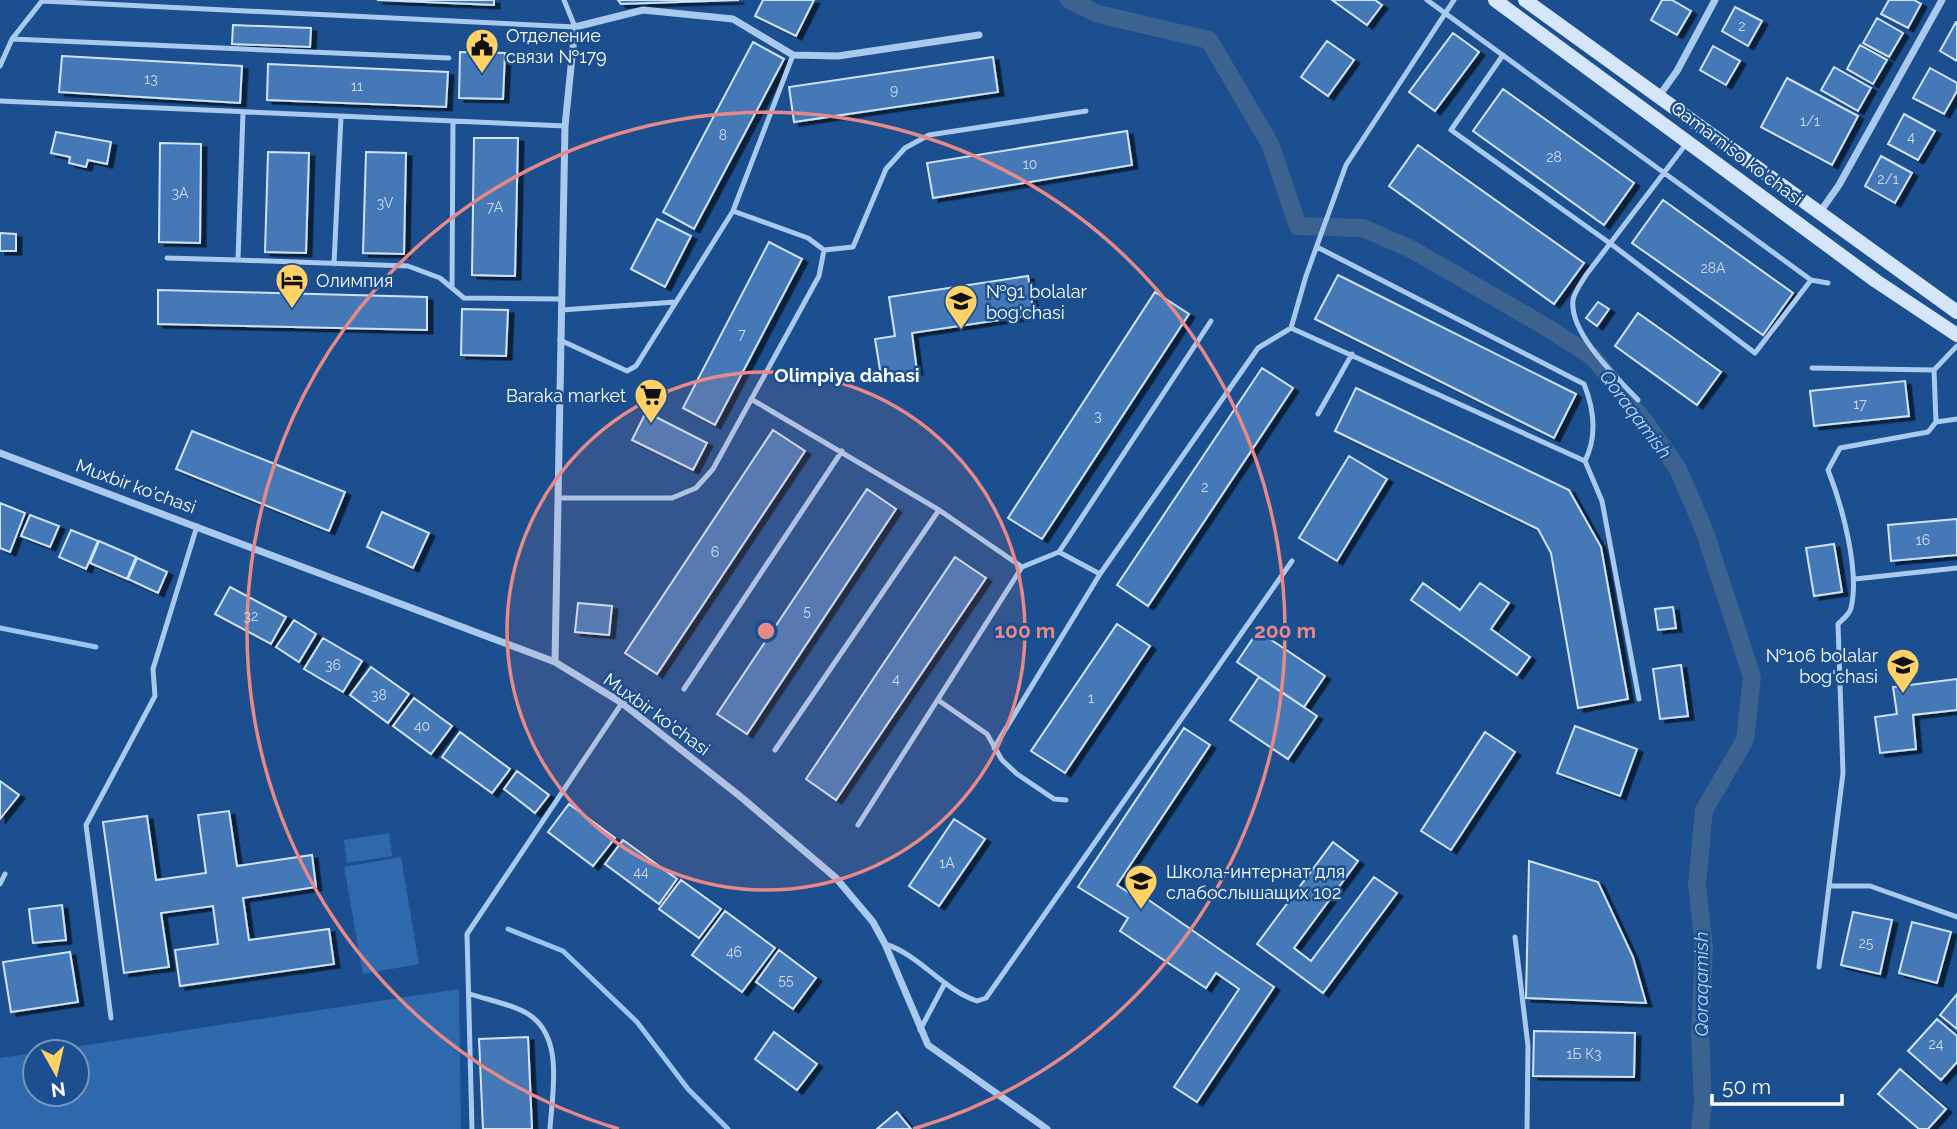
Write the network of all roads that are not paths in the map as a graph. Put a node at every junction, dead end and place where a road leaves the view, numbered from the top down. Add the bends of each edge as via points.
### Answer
1 (564, 0) edge
2 (1427, 0) edge
3 (1454, 0) edge
4 (1495, 0) edge
5 (1525, 0) edge
6 (1715, 0) edge
7 (1942, 0) edge
8 (1446, 14) junction
9 (575, 27) junction
10 (979, 36) dead end
11 (12, 39) junction
12 (793, 55) junction
13 (1503, 55) junction
14 (449, 58) dead end
15 (0, 66) edge
16 (1658, 97) junction
17 (0, 101) edge
18 (1086, 111) dead end
19 (243, 112) junction
20 (341, 117) junction
21 (453, 121) junction
22 (565, 126) junction
23 (1689, 141) junction
24 (1664, 171) junction
25 (733, 211) junction
26 (1820, 212) junction
27 (1611, 244) junction
28 (1317, 247) junction
29 (824, 250) junction
30 (167, 258) dead end
31 (238, 260) junction
32 (334, 264) junction
33 (1811, 280) junction
34 (1828, 283) dead end
35 (452, 288) junction
36 (561, 299) junction
37 (676, 302) junction
38 (561, 310) junction
39 (1957, 312) edge
40 (1211, 321) dead end
41 (1291, 328) junction
42 (1957, 335) edge
43 (560, 340) junction
44 (1957, 346) edge
45 (1352, 354) junction
46 (1812, 368) dead end
47 (1934, 370) junction
48 (751, 398) junction
49 (1638, 400) dead end
50 (1318, 414) dead end
51 (1957, 419) edge
52 (1936, 422) junction
53 (842, 451) junction
54 (0, 453) edge
55 (1585, 461) junction
56 (559, 498) junction
57 (939, 510) junction
58 (197, 526) junction
59 (1059, 552) junction
60 (1292, 561) dead end
61 (1022, 567) junction
62 (1957, 568) edge
63 (1100, 573) junction
64 (1855, 579) junction
65 (555, 662) junction
66 (684, 689) dead end
67 (1639, 699) dead end
68 (938, 700) junction
69 (622, 703) junction
70 (994, 748) junction
71 (775, 750) dead end
72 (1066, 800) dead end
73 (858, 825) dead end
74 (5, 874) dead end
75 (0, 884) edge
76 (1831, 886) junction
77 (1957, 917) edge
78 (1515, 937) dead end
79 (885, 944) junction
80 (1819, 967) dead end
81 (945, 983) junction
82 (470, 994) junction
83 (111, 1018) dead end
84 (920, 1030) junction
85 (472, 1129) edge
86 (550, 1129) edge
87 (1047, 1129) edge
88 (1527, 1129) edge

1 - 9 lane
2 - 8 lane
3 - 8 lane
4 - 23 main road, Qamarniso ko'chasi
5 - 16 main road, Qamarniso ko'chasi
6 - 16 street
7 - 26 street
8 - 13 lane
8 - 28 lane via 1346,165
9 - 11 lane via 43,1
9 - 12 street via 643,10 733,19
9 - 22 street
10 - 12 street via 838,56
11 - 14 lane
11 - 15 lane
12 - 25 lane
13 - 24 lane
13 - 27 lane via 1451,130
16 - 26 main road, Qamarniso ko'chasi
17 - 19 lane
18 - 29 lane via 929,135 905,148 886,169 853,247
19 - 20 lane
19 - 31 lane
20 - 21 lane
20 - 32 lane
21 - 22 lane
21 - 35 lane
22 - 36 street
23 - 24 lane
23 - 42 main road, Qamarniso ko'chasi via 1876,281
24 - 27 lane
24 - 33 lane
25 - 29 lane via 808,238
25 - 37 lane
26 - 39 main road, Qamarniso ko'chasi
27 - 33 lane via 1755,353
27 - 49 lane via 1573,299 1578,327
28 - 41 lane
28 - 55 lane via 1584,384 1594,444
29 - 48 lane via 819,276
30 - 31 lane
31 - 32 lane
32 - 35 lane via 408,266 440,278
33 - 34 lane
35 - 36 lane via 464,298
36 - 38 street
37 - 38 lane
37 - 43 lane via 636,366 626,371
38 - 43 street
40 - 59 lane
41 - 45 lane
41 - 63 lane via 1258,348
43 - 56 street
44 - 47 lane
45 - 50 lane
45 - 55 lane
46 - 47 lane
47 - 52 lane
48 - 53 lane
48 - 56 lane via 713,470 696,488 672,498
51 - 52 lane
52 - 64 lane via 1928,432 1854,444 1840,448 1832,458 1828,470
53 - 57 lane
53 - 66 lane
54 - 58 street, Muxbir ko'chasi
55 - 67 lane via 1602,501
56 - 65 street
57 - 61 lane
57 - 71 lane
58 - 65 street, Muxbir ko'chasi
58 - 83 lane via 153,668 155,696 86,825
59 - 61 lane
59 - 63 lane
60 - 81 lane via 986,998 969,999
61 - 68 lane
62 - 64 lane
63 - 70 lane
64 - 76 lane via 1851,611 1838,624 1843,773
65 - 69 street, Muxbir ko'chasi
68 - 70 lane via 987,734
68 - 73 lane
69 - 79 street, Muxbir ko'chasi via 836,878
69 - 82 lane via 467,934
70 - 72 lane via 1017,774 1054,799
74 - 75 lane
76 - 77 lane via 1870,886
76 - 80 lane
78 - 88 lane via 1528,1046
79 - 81 lane via 904,950
79 - 84 street, Muxbir ko'chasi
81 - 84 lane
82 - 85 lane
82 - 86 lane via 530,1015 547,1033 553,1058
84 - 87 street, Muxbir ko'chasi via 937,1054

